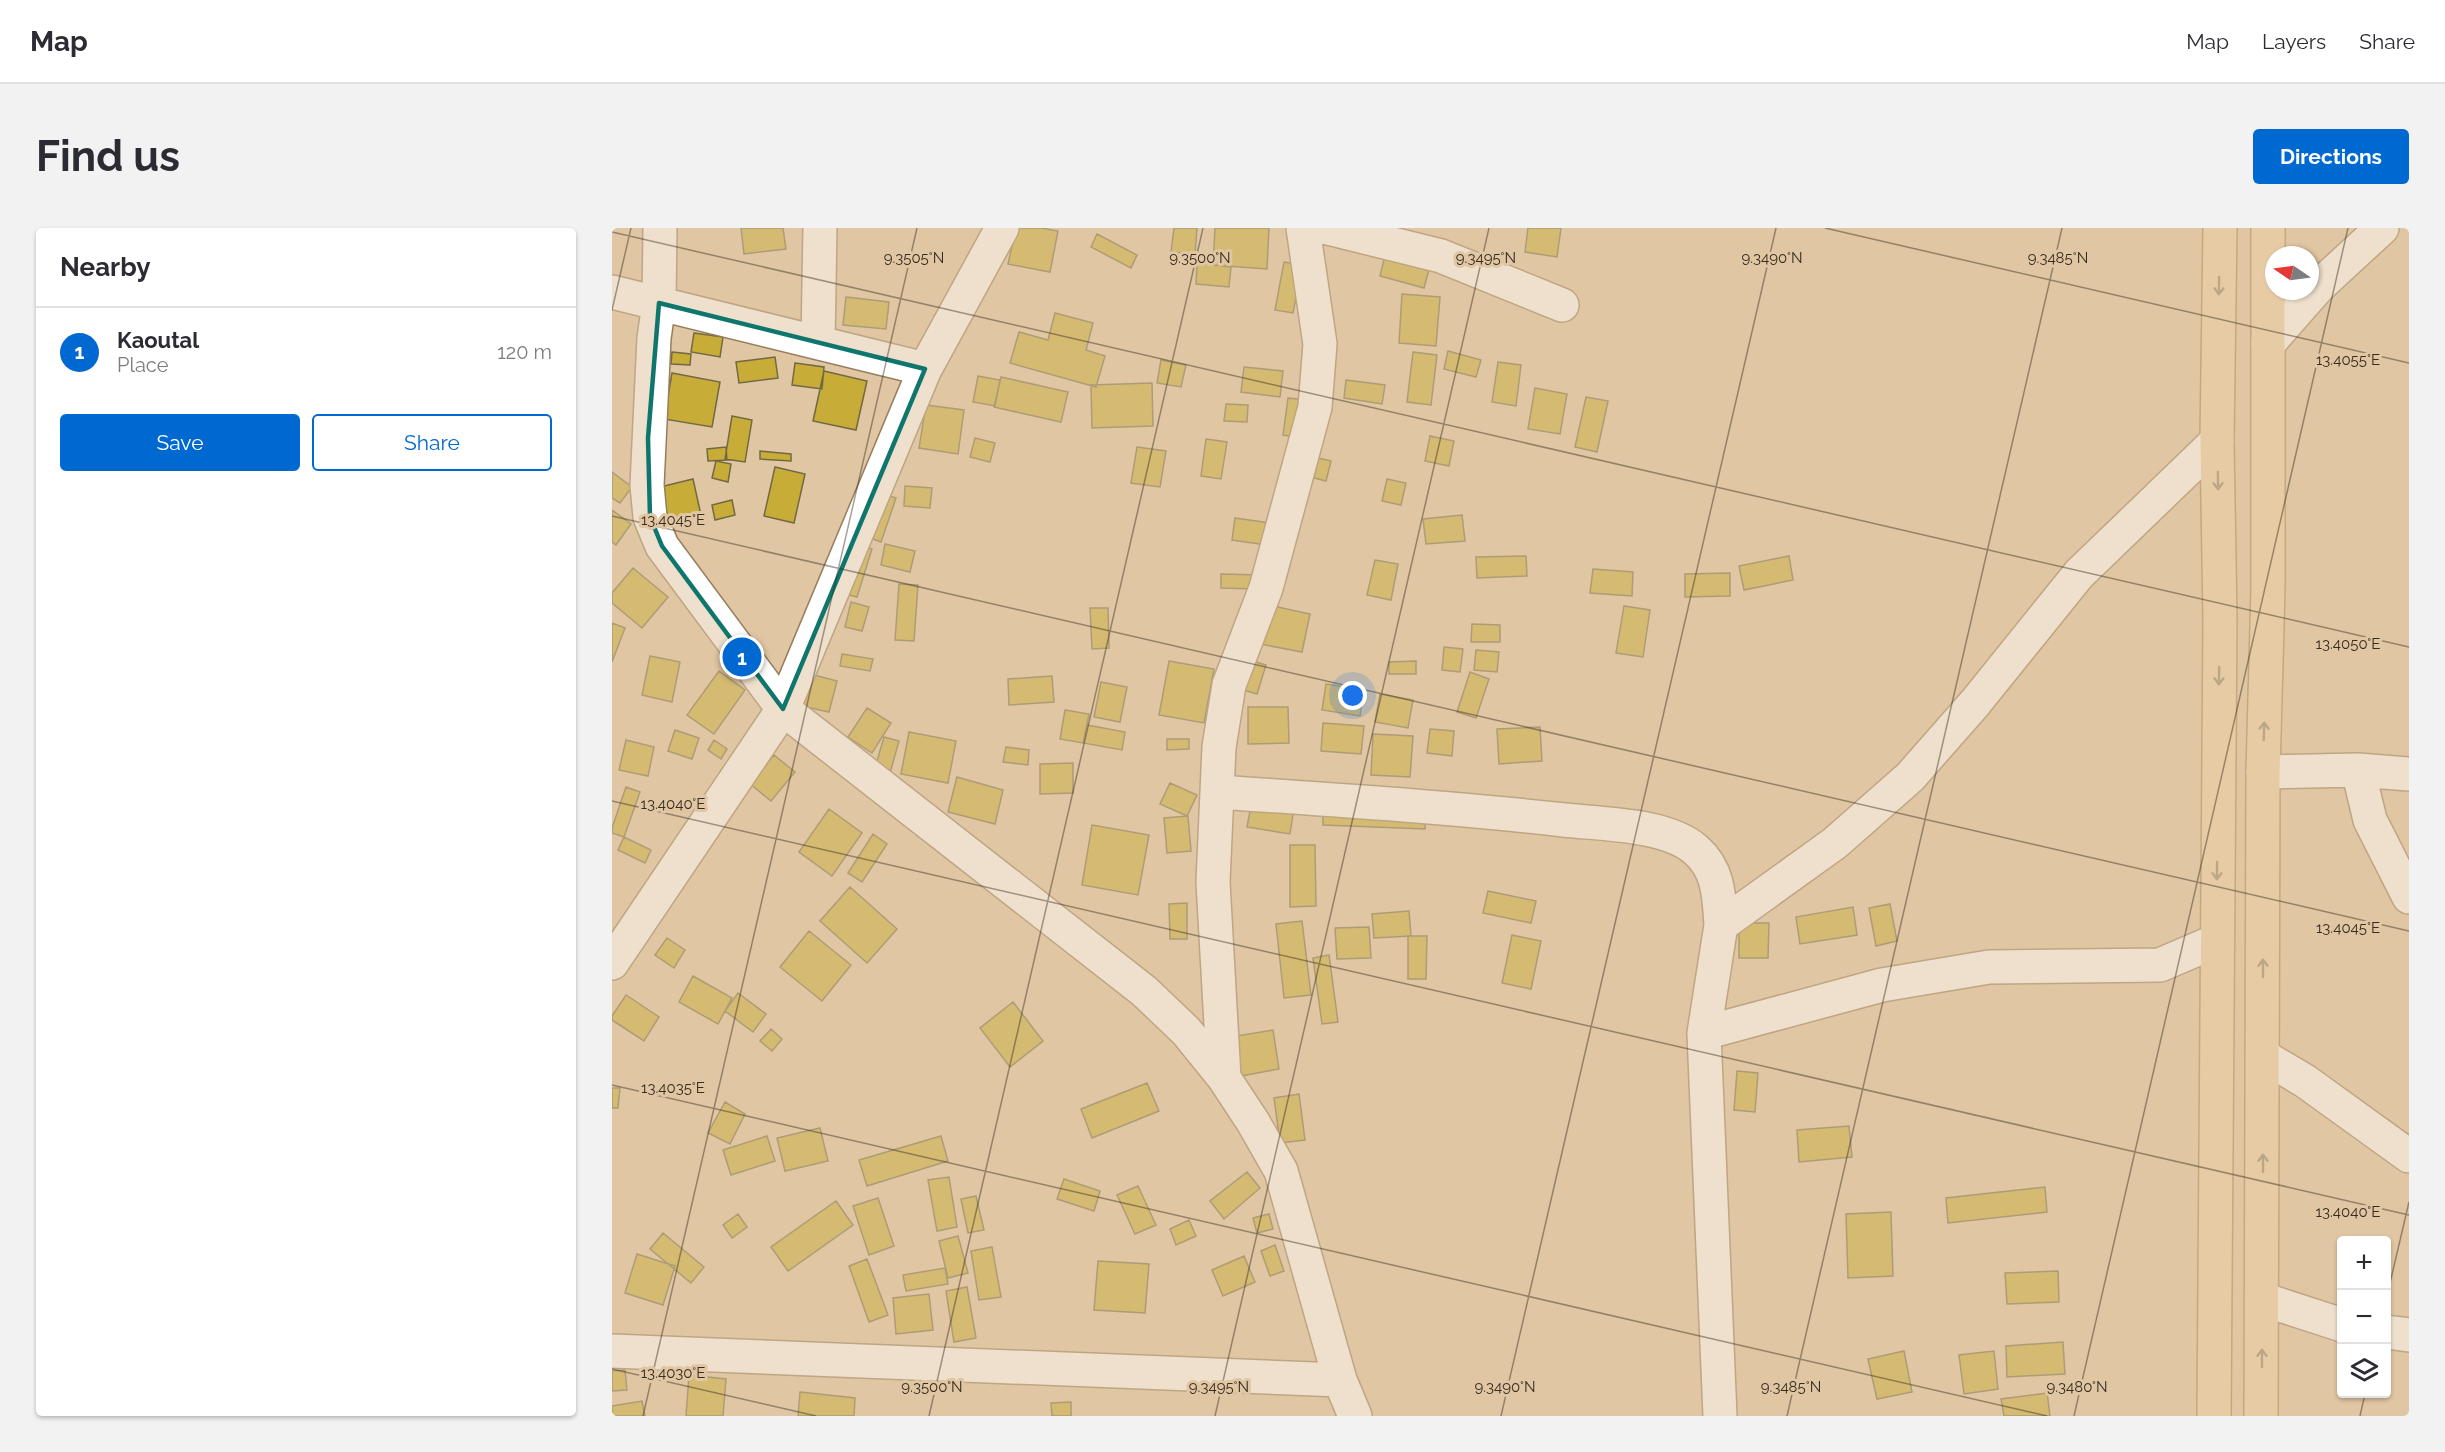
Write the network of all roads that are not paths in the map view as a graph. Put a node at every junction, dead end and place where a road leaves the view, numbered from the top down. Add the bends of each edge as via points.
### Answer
1 (660, 228) edge
2 (820, 228) edge
3 (1002, 228) edge
4 (1303, 228) edge
5 (1328, 228) edge
6 (2220, 228) edge
7 (2268, 228) edge
8 (2382, 228) edge
9 (612, 292) edge
10 (659, 303) junction
11 (1562, 305) dead end
12 (818, 342) junction
13 (2268, 344) junction
14 (925, 369) junction
15 (2217, 441) junction
16 (783, 709) junction
17 (2358, 770) junction
18 (2263, 772) junction
19 (2409, 774) edge
20 (1218, 792) junction
21 (2409, 897) edge
22 (624, 925) edge
23 (1721, 925) junction
24 (2216, 941) junction
25 (612, 963) edge
26 (1704, 1033) junction
27 (2263, 1056) junction
28 (1224, 1078) junction
29 (2409, 1156) edge
30 (2262, 1299) junction
31 (2337, 1323) edge
32 (2391, 1333) edge
33 (2409, 1335) edge
34 (612, 1352) edge
35 (1340, 1380) junction
36 (1354, 1416) edge
37 (1720, 1416) edge
38 (2214, 1416) edge
39 (2261, 1416) edge

1 - 10 street
2 - 12 street
3 - 14 street
4 - 20 street via 1320,345 1315,407 1266,588 1229,685 1219,747
5 - 11 street via 1441,256
6 -> 15 main road
7 - 13 main road
8 - 13 street via 2318,287
9 - 10 street
10 - 12 street
10 - 16 street via 648,438 650,517 662,546
12 - 14 street
18 -> 13 main road
14 - 16 street
15 - 23 street via 2079,574 1910,777 1835,843
15 -> 24 main road via 2220,619
16 - 22 street
16 - 28 street via 1144,991 1186,1031
17 - 18 street
17 - 19 street
17 - 21 street via 2370,820
27 -> 18 main road
20 - 23 street via 1486,811 1635,828 1671,836 1694,848 1709,864 1718,886
20 - 28 street via 1213,882
22 - 25 street
23 - 26 street
24 - 26 street via 2160,965 1989,967 1882,985
24 - 38 main road
26 - 37 street
27 - 29 street via 2305,1081
30 -> 27 main road
28 - 35 street via 1281,1172
30 - 31 street
39 -> 30 main road
32 - 33 street
34 - 35 street
35 - 36 street

